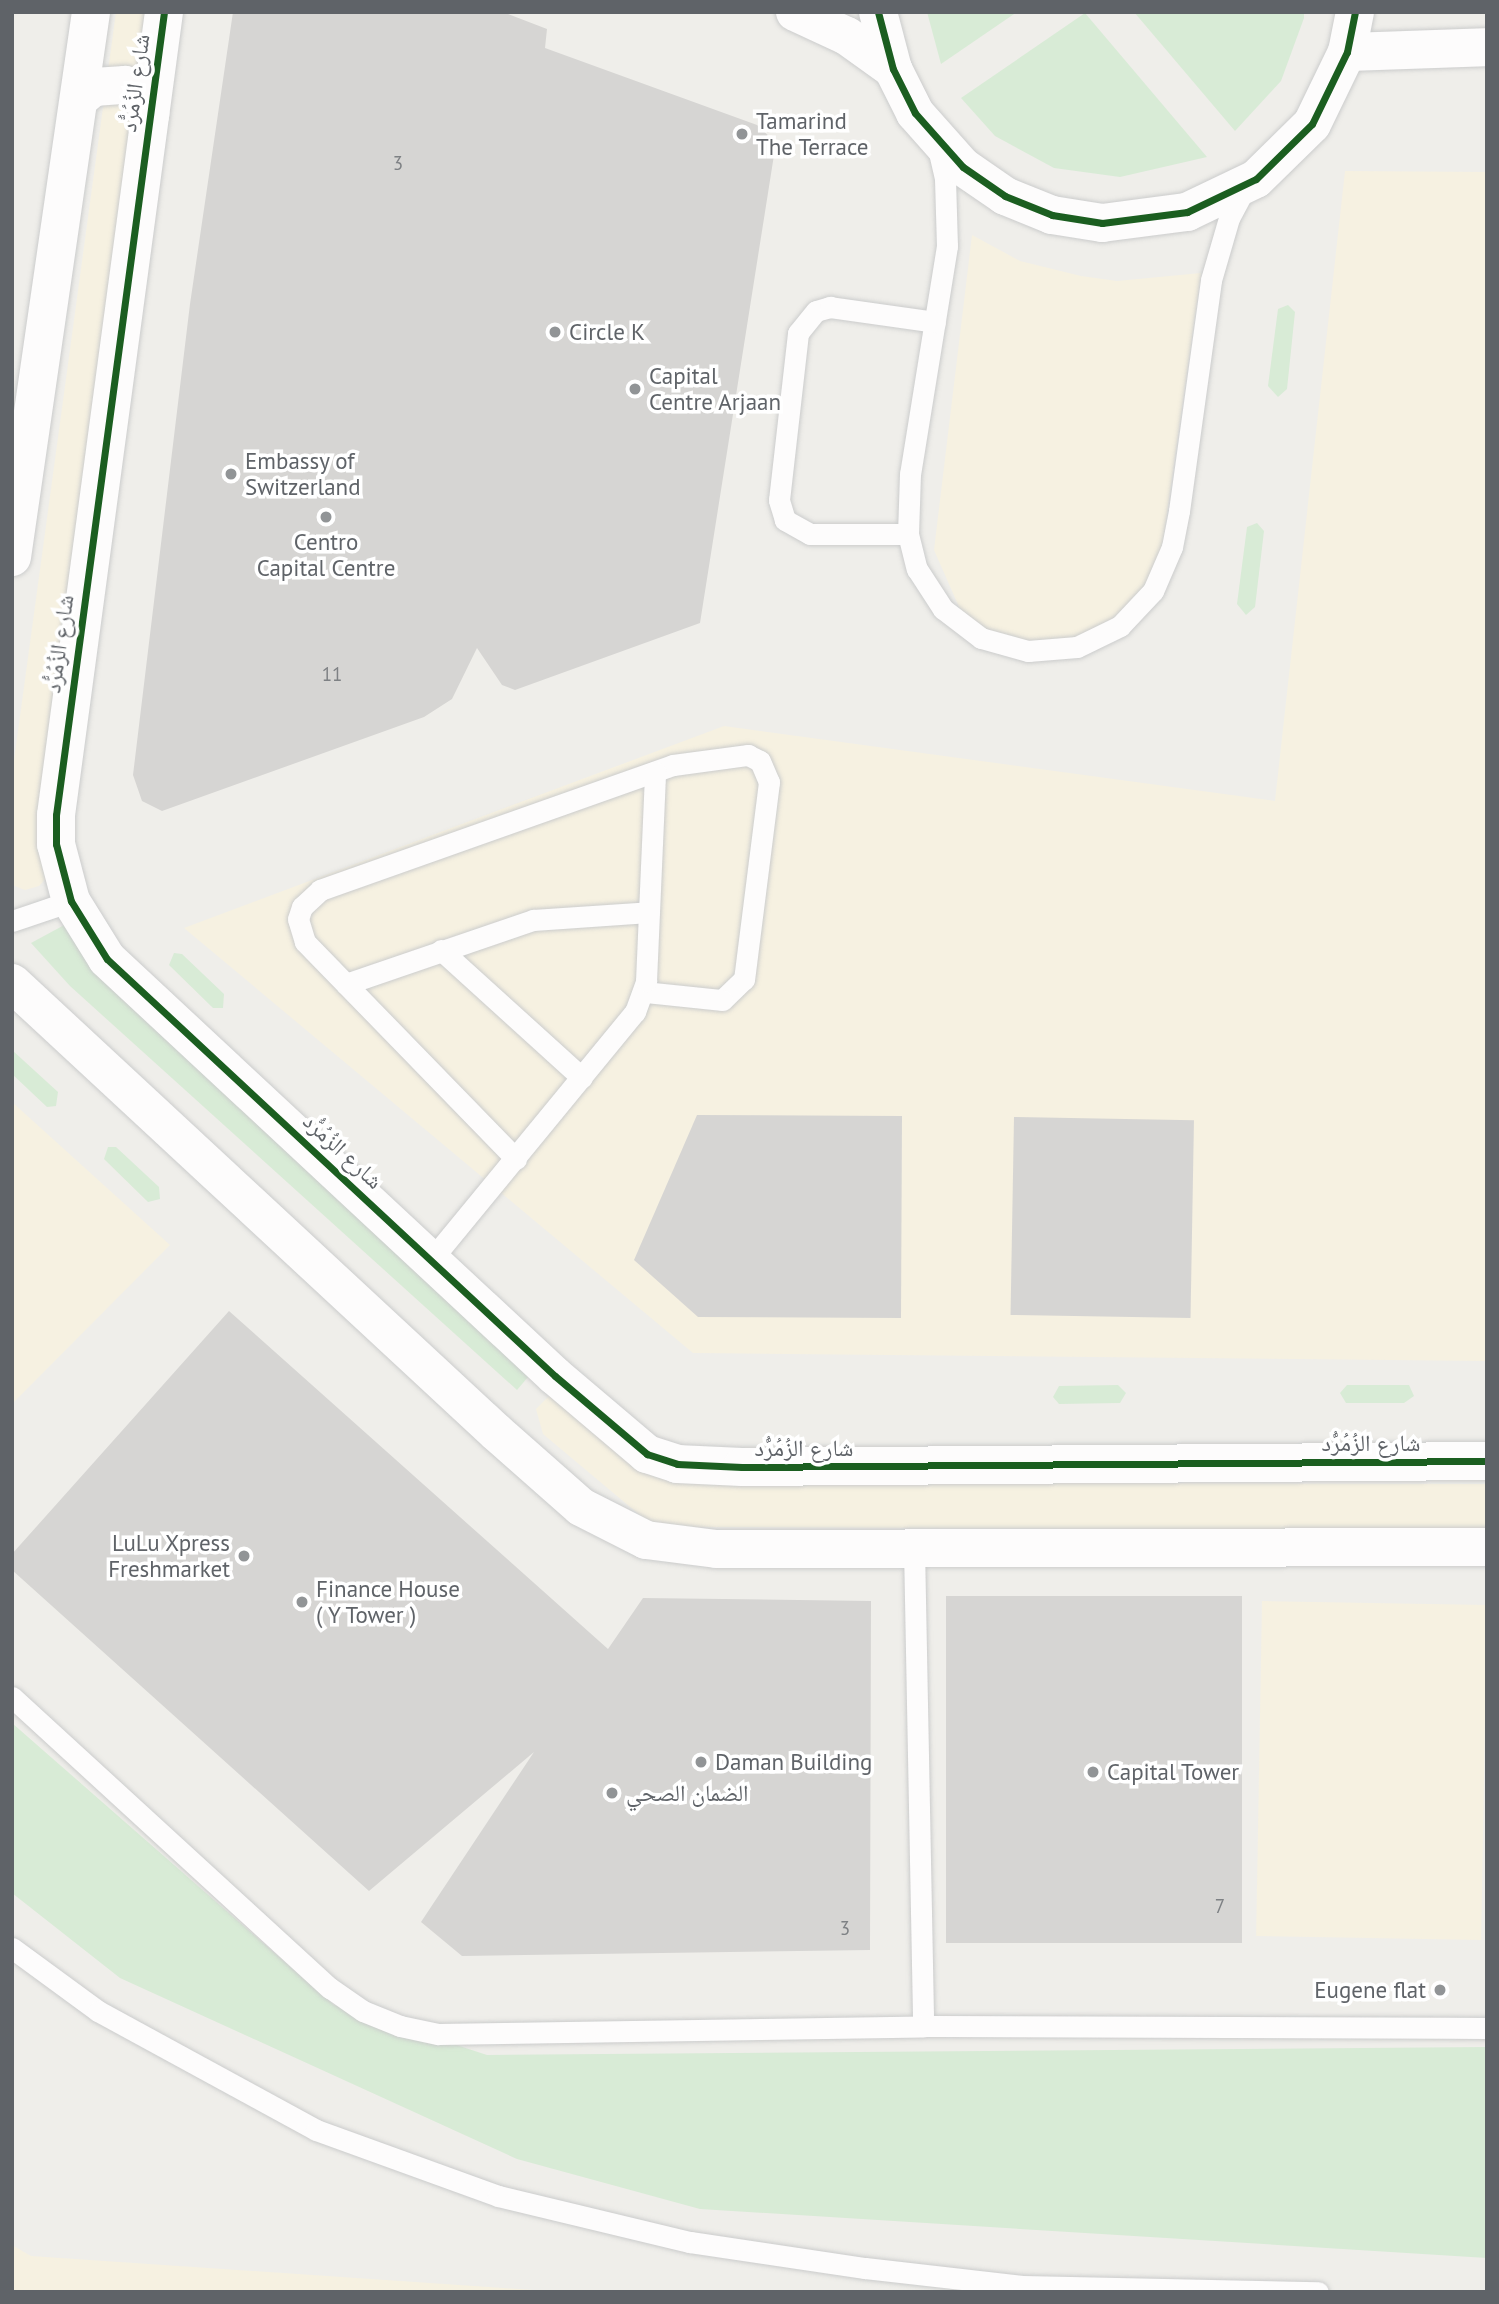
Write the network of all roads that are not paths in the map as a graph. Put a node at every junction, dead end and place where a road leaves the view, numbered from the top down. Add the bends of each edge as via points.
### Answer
1 (91, 12) edge
2 (164, 12) edge
3 (795, 12) edge
4 (878, 12) edge
5 (1355, 12) edge
6 (1487, 47) edge
7 (1347, 52) junction
8 (893, 69) junction
9 (79, 99) junction
10 (150, 114) junction
11 (937, 142) junction
12 (1247, 185) junction
13 (935, 322) junction
14 (908, 534) junction
15 (12, 557) edge
16 (655, 772) junction
17 (71, 901) junction
18 (649, 912) junction
19 (12, 921) edge
20 (441, 950) junction
21 (12, 983) edge
22 (346, 984) junction
23 (644, 992) junction
24 (582, 1078) junction
25 (516, 1158) junction
26 (431, 1260) junction
27 (1487, 1461) edge
28 (914, 1547) junction
29 (1487, 1547) edge
30 (12, 1698) edge
31 (12, 1948) edge
32 (923, 2026) junction
33 (1487, 2028) edge
34 (1318, 2292) edge

1 - 9 street
2 - 10 street, شارع الزُمُرُّد
3 - 8 street via 847,36
4 - 8 street
5 - 7 street
6 - 7 street
7 - 12 street via 1312,124
8 - 11 street
9 - 10 street via 94,88 125,85 139,92
9 - 15 street
10 - 17 street, شارع الزُمُرُّد via 55,815 56,845
11 - 12 street via 1005,196 1052,215 1102,223 1187,212
11 - 13 lane via 948,213
12 - 14 lane via 1226,227 1211,280 1172,547 1153,591 1120,626 1077,647 1028,651 981,638 943,609 917,569
13 - 14 lane via 910,474
13 - 14 lane via 831,307 816,311 798,333 779,500 785,520 810,534
16 - 18 lane
16 - 22 lane via 310,897 302,906 299,931
16 - 23 lane via 735,753 760,761 769,782 738,988 713,1000
17 - 19 lane
17 - 26 street, شارع الزُمُرُّد via 107,959
18 - 20 lane via 561,915
18 - 23 lane
20 - 22 lane
20 - 24 lane
21 - 28 street via 581,1507 612,1526 678,1548
22 - 25 lane
23 - 24 lane via 635,1012
24 - 25 lane
25 - 26 lane
26 - 27 street, شارع الزُمُرُّد via 620,1435 647,1454 677,1464
28 - 29 street
28 - 32 lane
30 - 32 lane via 330,1988 363,2011 400,2026 438,2034
31 - 34 lane via 98,2011 316,2130 498,2196 690,2242 1022,2286
32 - 33 lane

